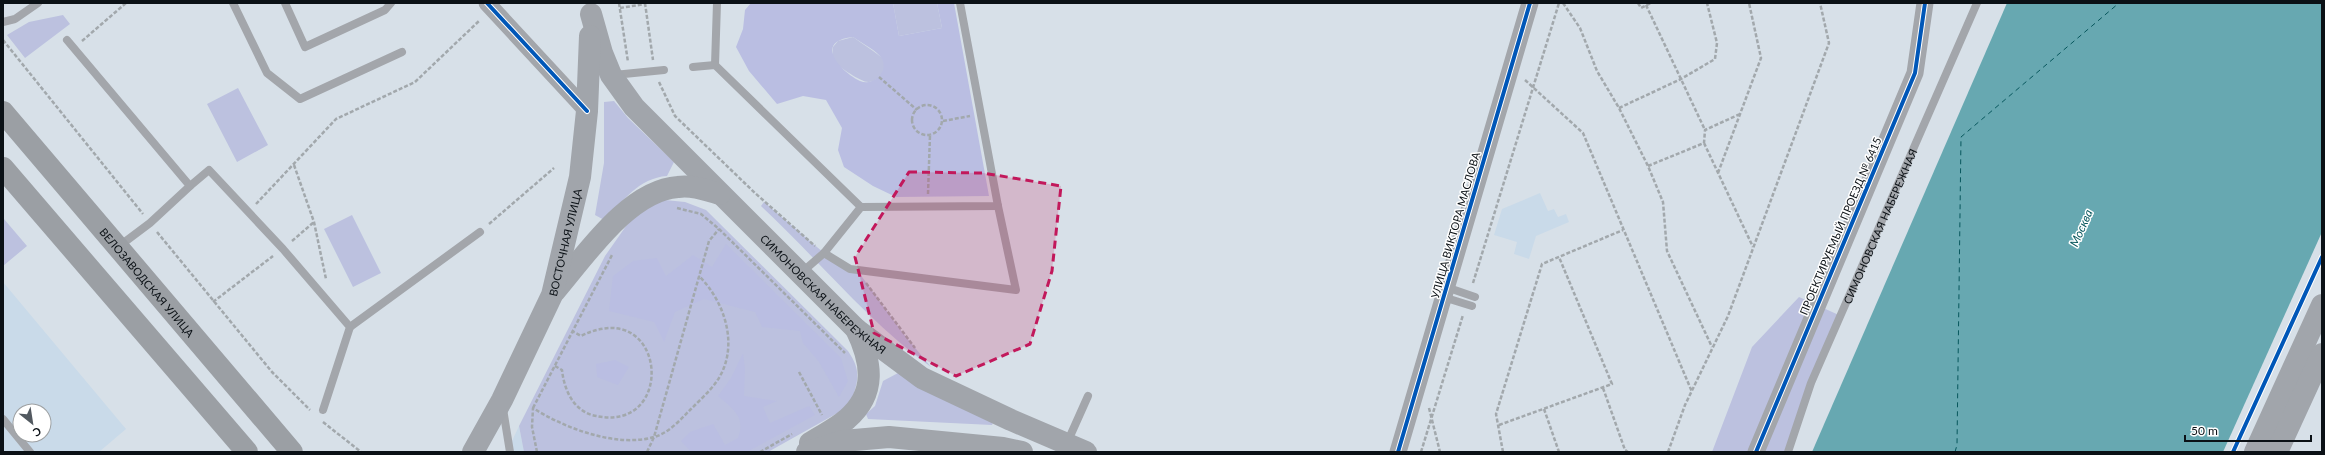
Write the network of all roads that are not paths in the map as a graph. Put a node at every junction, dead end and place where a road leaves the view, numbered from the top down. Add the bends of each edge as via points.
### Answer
1 (38, 3) edge
2 (233, 3) edge
3 (285, 3) edge
4 (391, 3) edge
5 (487, 3) edge
6 (717, 3) edge
7 (960, 3) edge
8 (1530, 3) edge
9 (1925, 3) edge
10 (1977, 3) edge
11 (590, 8) edge
12 (3, 22) edge
13 (67, 40) dead end
14 (402, 52) dead end
15 (715, 65) junction
16 (693, 67) dead end
17 (664, 70) dead end
18 (620, 74) junction
19 (587, 111) junction
20 (3, 112) edge
21 (3, 168) edge
22 (190, 186) junction
23 (720, 194) junction
24 (998, 206) junction
25 (861, 207) junction
26 (480, 232) road end
27 (117, 248) junction
28 (824, 253) junction
29 (800, 273) junction
30 (1444, 292) junction
31 (552, 295) junction
32 (1472, 296) road end
33 (2322, 305) edge
34 (1469, 306) road end
35 (350, 327) junction
36 (856, 329) junction
37 (2322, 354) edge
38 (1088, 396) dead end
39 (502, 400) junction
40 (324, 410) dead end
41 (3, 418) edge
42 (797, 441) edge
43 (1012, 450) edge
44 (1079, 450) edge
45 (30, 452) edge
46 (247, 452) edge
47 (292, 452) edge
48 (473, 452) edge
49 (510, 452) edge
50 (807, 452) edge
51 (1398, 452) edge
52 (1756, 452) edge
53 (1788, 452) edge
54 (2255, 452) edge
55 (2277, 452) edge

1 - 12 lane via 15,19
2 - 14 lane via 267,73 300,99
3 - 4 lane via 305,47 385,10
5 - 19 street
6 - 15 lane
7 - 24 lane
8 - 30 street, УЛИЦА ВИКТОРА МАСЛОВА
9 - 52 street, ПРОЕКТИРУЕМЫЙ ПРОЕЗД № 6415 via 1915,73
10 - 53 lane, СИМОНОВСКАЯ НАБЕРЕЖНАЯ via 1811,383
11 - 18 main road, ВОСТОЧНАЯ УЛИЦА via 602,53
11 - 19 main road, ВОСТОЧНАЯ УЛИЦА
13 - 22 lane
15 - 16 lane
15 - 25 lane
17 - 18 lane
18 - 23 main road, СИМОНОВСКАЯ НАБЕРЕЖНАЯ via 634,107
19 - 31 main road, ВОСТОЧНАЯ УЛИЦА via 580,178
20 - 27 main road, ВЕЛОЗАВОДСКАЯ УЛИЦА
21 - 46 main road
22 - 27 lane via 150,223
22 - 35 lane via 209,170 283,249
23 - 29 main road, СИМОНОВСКАЯ НАБЕРЕЖНАЯ
23 - 31 main road via 678,186 656,191 622,214
24 - 25 lane
24 - 28 lane via 1016,290 850,269
25 - 28 lane
26 - 35 lane
27 - 47 main road, ВЕЛОЗАВОДСКАЯ УЛИЦА
28 - 29 lane
29 - 36 main road, СИМОНОВСКАЯ НАБЕРЕЖНАЯ
30 - 32 lane
30 - 34 lane
30 - 51 street, УЛИЦА ВИКТОРА МАСЛОВА
31 - 39 main road, ВОСТОЧНАЯ УЛИЦА
33 - 54 main road
35 - 40 lane
36 - 42 main road via 865,347 869,364 869,383 861,404 846,420
36 - 44 main road, СИМОНОВСКАЯ НАБЕРЕЖНАЯ via 922,378
37 - 55 main road
38 - 44 lane
39 - 48 main road, ВОСТОЧНАЯ УЛИЦА
39 - 49 lane
41 - 45 lane
43 - 50 main road via 914,438 866,437 843,440

